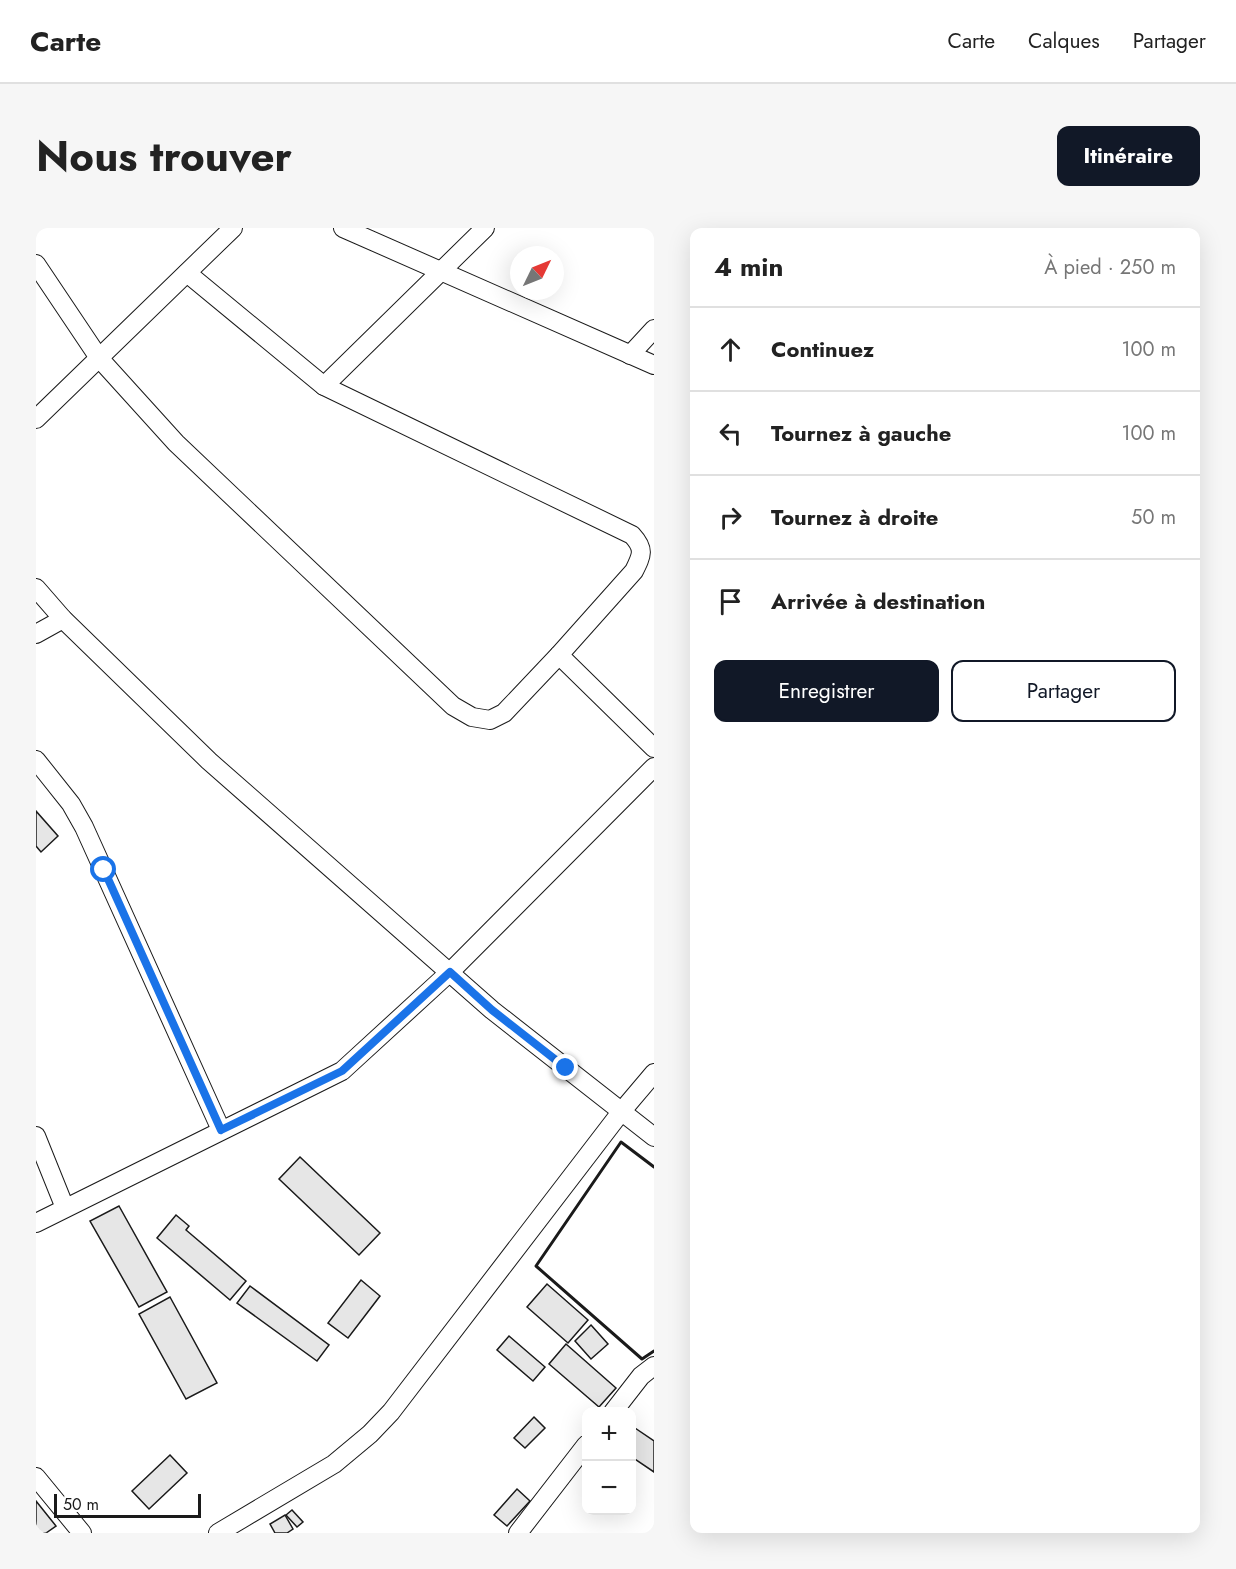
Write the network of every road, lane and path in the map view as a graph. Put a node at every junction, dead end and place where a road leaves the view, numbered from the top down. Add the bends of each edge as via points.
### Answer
1 (233, 228) edge
2 (344, 228) edge
3 (484, 228) edge
4 (36, 264) edge
5 (442, 272) junction
6 (187, 273) junction
7 (654, 330) edge
8 (630, 355) junction
9 (99, 358) junction
10 (654, 365) edge
11 (324, 386) junction
12 (36, 419) edge
13 (36, 588) edge
14 (63, 619) junction
15 (36, 634) edge
16 (560, 655) junction
17 (654, 748) edge
18 (36, 760) edge
19 (654, 767) edge
20 (450, 972) junction
21 (654, 1073) edge
22 (621, 1112) junction
23 (221, 1130) junction
24 (36, 1136) edge
25 (654, 1137) edge
26 (65, 1208) junction
27 (36, 1223) edge
28 (650, 1376) edge
29 (618, 1407) edge
30 (582, 1450) edge
31 (36, 1477) edge
32 (82, 1533) edge
33 (219, 1533) edge
34 (518, 1533) edge

1 - 6 street
2 - 5 street
3 - 5 street
4 - 9 street
5 - 8 street
5 - 11 street
6 - 9 street
6 - 11 street
7 - 8 street
8 - 10 street
9 - 12 street
9 - 16 street via 184,451 453,706 472,717 490,720 504,713
11 - 16 street via 632,535 640,544 642,556 634,571
13 - 14 street
14 - 15 street
14 - 20 street via 209,761
16 - 17 street
18 - 23 street via 84,827
19 - 20 street
20 - 22 street
20 - 23 street via 342,1071
21 - 22 street
22 - 25 street
22 - 33 street via 391,1412 370,1434 334,1464
23 - 26 street
24 - 26 street
26 - 27 street
28 - 29 street
30 - 34 street
31 - 32 street

